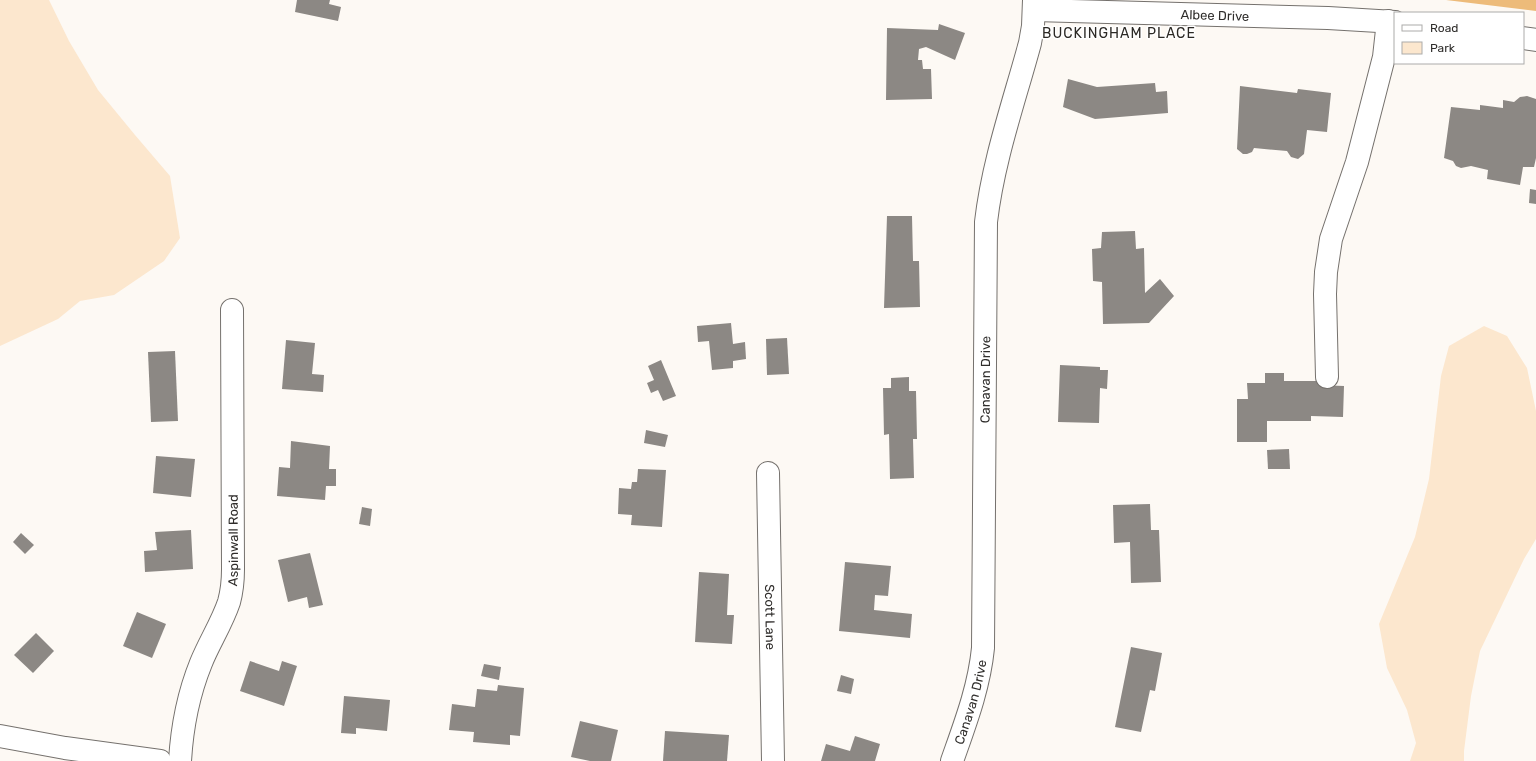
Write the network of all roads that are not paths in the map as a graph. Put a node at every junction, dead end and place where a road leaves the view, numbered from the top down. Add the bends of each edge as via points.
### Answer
1 (1034, 5) edge
2 (1392, 22) edge
3 (1524, 38) edge
4 (1536, 40) edge
5 (232, 310) dead end
6 (1327, 377) dead end
7 (768, 473) dead end
8 (0, 736) edge
9 (160, 761) edge
10 (180, 761) edge
11 (773, 761) edge
12 (952, 761) edge

1 - 2 street, Albee Drive
1 - 12 street, Canavan Drive via 1030,42 988,199 983,648 979,679
2 - 6 street via 1357,162 1331,239 1325,294
3 - 4 street
5 - 10 street, Aspinwall Road via 234,569 224,616 201,662 190,692 183,725
7 - 11 street, Scott Lane
8 - 9 street

